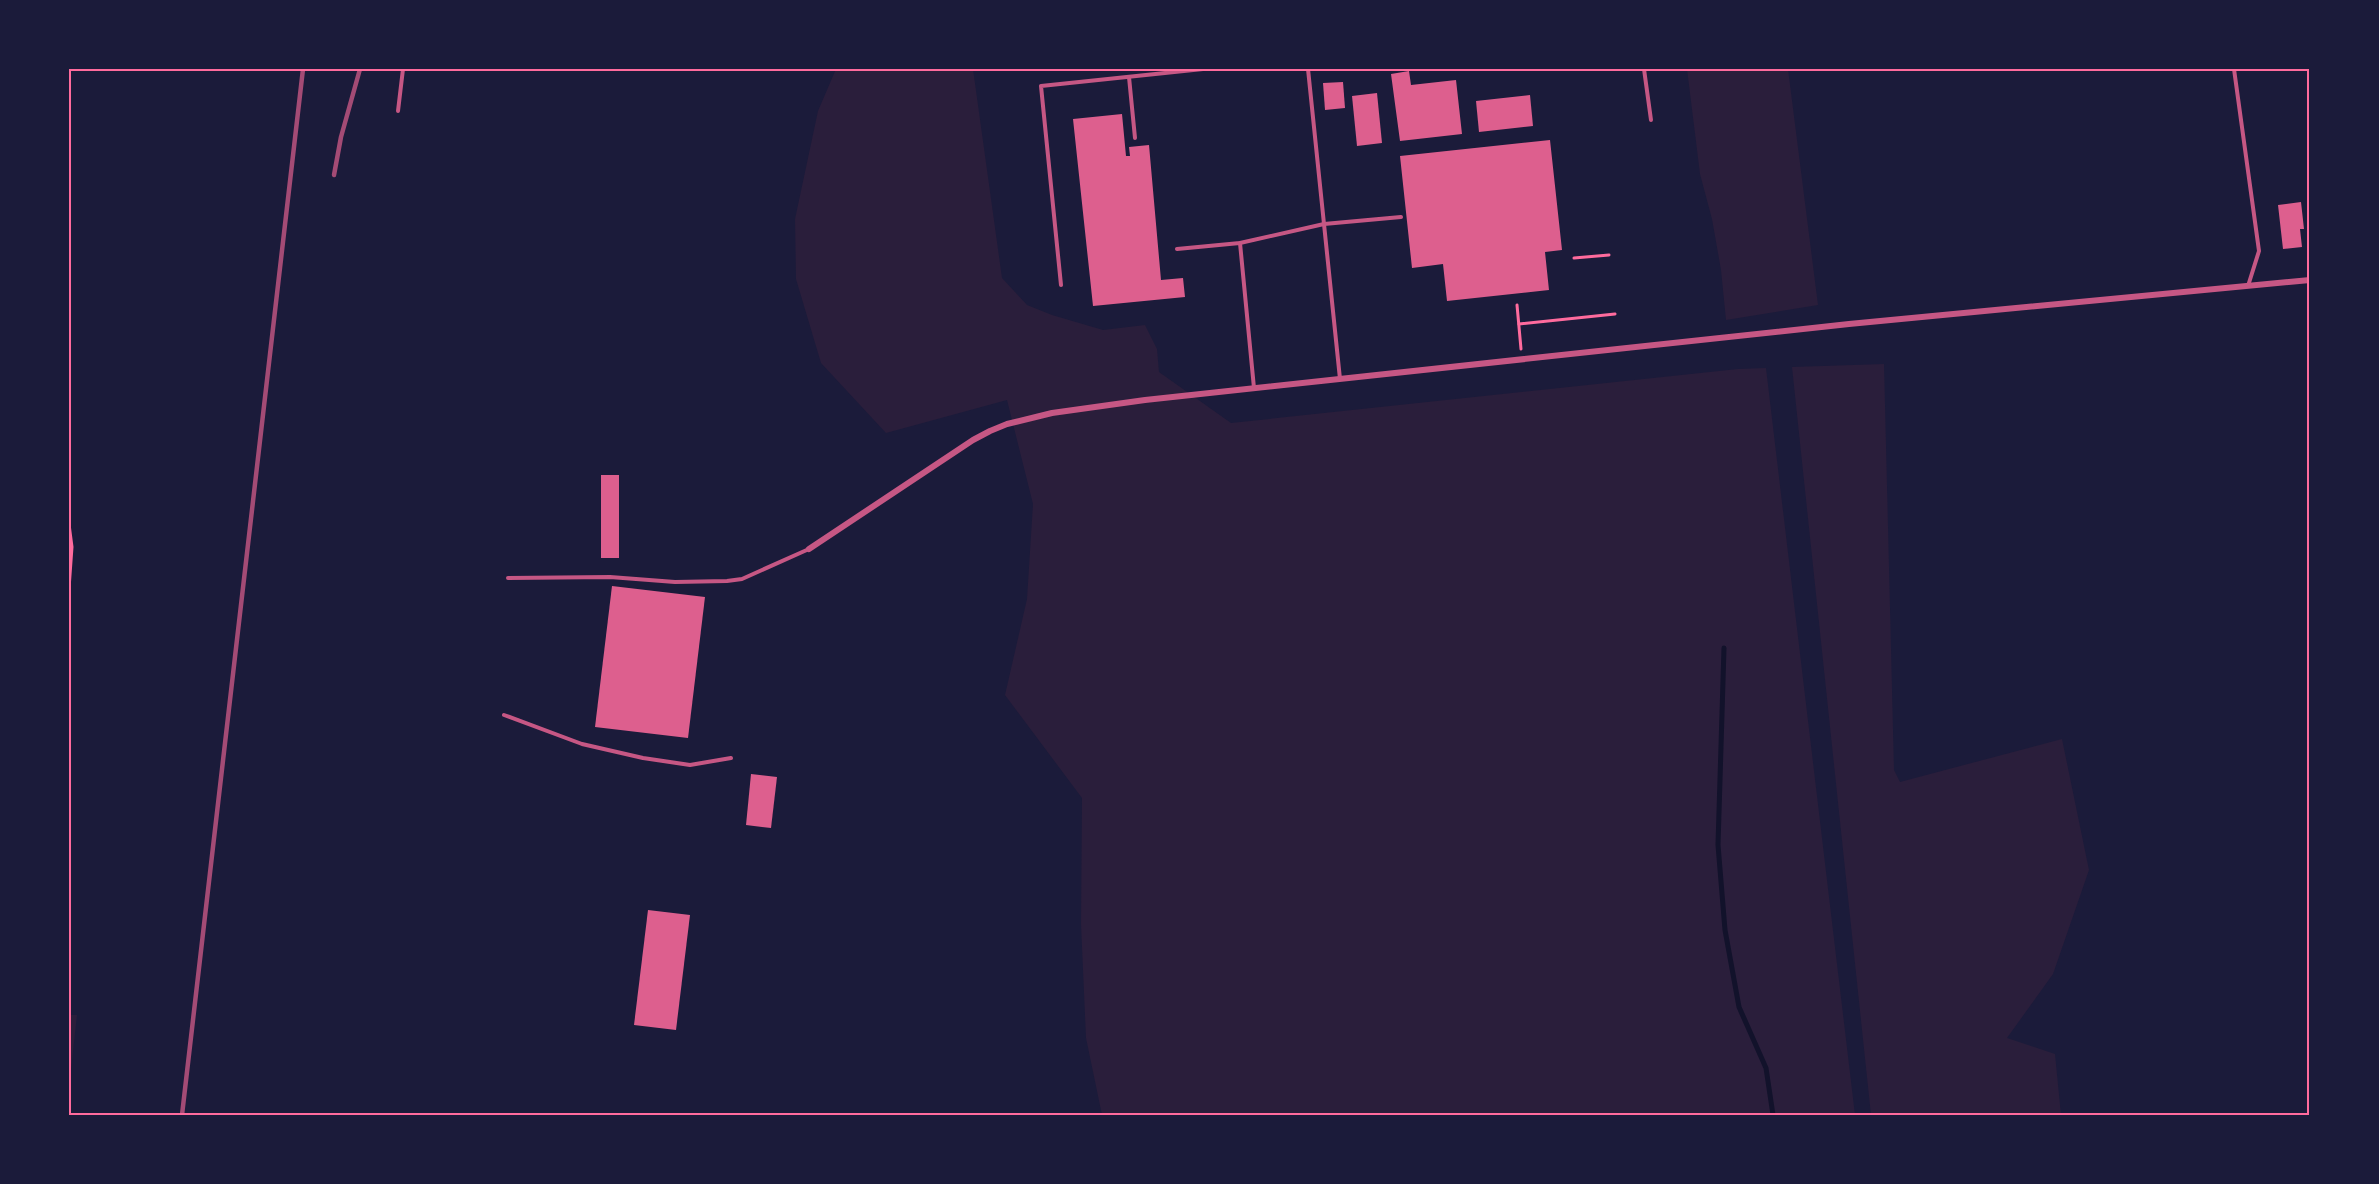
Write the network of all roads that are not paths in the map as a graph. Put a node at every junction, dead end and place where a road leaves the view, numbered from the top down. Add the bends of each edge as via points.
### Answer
1 (403, 69) edge
2 (1203, 69) edge
3 (1308, 69) edge
4 (1644, 69) edge
5 (2234, 69) edge
6 (1129, 77) junction
7 (398, 111) dead end
8 (1650, 120) dead end
9 (1135, 138) dead end
10 (1401, 217) dead end
11 (1324, 224) junction
12 (1240, 243) junction
13 (1177, 249) dead end
14 (2310, 280) edge
15 (1060, 285) dead end
16 (2248, 286) junction
17 (1341, 380) junction
18 (1254, 388) junction
19 (809, 549) joint
20 (508, 578) dead end
21 (504, 716) dead end
22 (731, 758) dead end

1 - 7 lane
2 - 6 lane
3 - 11 lane
4 - 8 lane
5 - 16 lane via 2259,251
6 - 9 lane
6 - 15 lane via 1041,86
10 - 11 lane
11 - 12 lane
11 - 17 lane
12 - 13 lane
12 - 18 lane
14 - 16 street
16 - 17 street via 1849,324
17 - 18 street
18 - 19 street via 1089,407 1007,424 973,440
19 - 20 lane via 742,579 727,581
21 - 22 lane via 582,744 643,758 690,765

